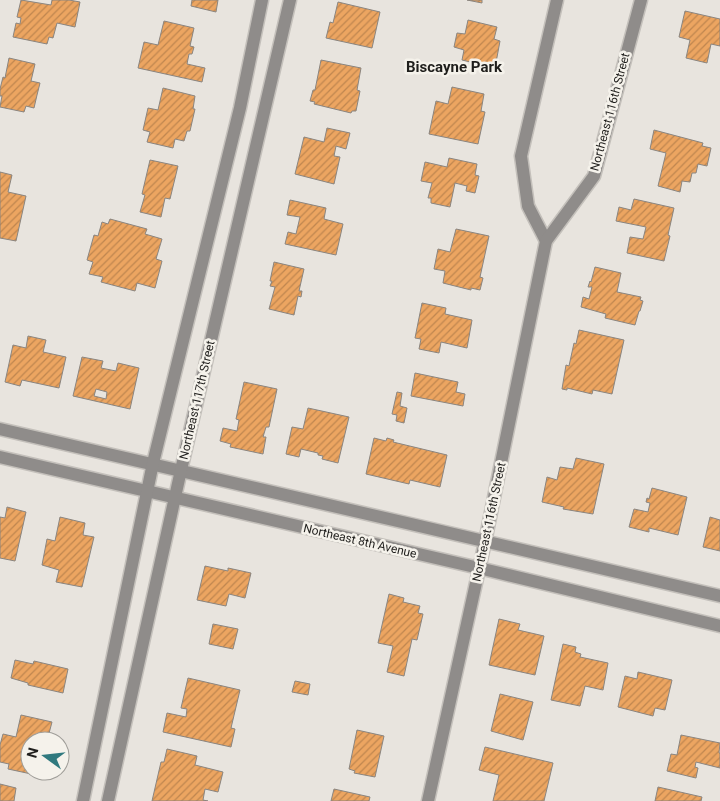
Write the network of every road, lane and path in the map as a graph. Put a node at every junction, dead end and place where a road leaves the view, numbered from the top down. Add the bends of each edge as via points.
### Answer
1 (262, 0) edge
2 (290, 0) edge
3 (557, 0) edge
4 (641, 0) edge
5 (546, 241) junction
6 (0, 429) edge
7 (0, 458) edge
8 (153, 463) junction
9 (181, 470) junction
10 (148, 491) junction
11 (175, 498) junction
12 (485, 542) junction
13 (479, 568) junction
14 (720, 596) edge
15 (720, 626) edge
16 (83, 801) edge
17 (108, 801) edge
18 (428, 801) edge

1 - 8 street via 240,108
2 - 9 street, Northeast 117th Street
3 - 5 street via 521,156 528,206
4 - 5 street, Northeast 116th Street via 594,176
5 - 12 street, Northeast 116th Street
6 - 8 street
7 - 10 street, Northeast 8th Avenue
8 - 9 street
8 - 10 street
9 - 11 street, Northeast 117th Street
9 - 12 street
10 - 11 street, Northeast 8th Avenue
10 - 16 street
11 - 13 street, Northeast 8th Avenue
11 - 17 street, Northeast 117th Street
12 - 13 street, Northeast 116th Street
12 - 14 street
13 - 15 street, Northeast 8th Avenue
13 - 18 street, Northeast 116th Street

